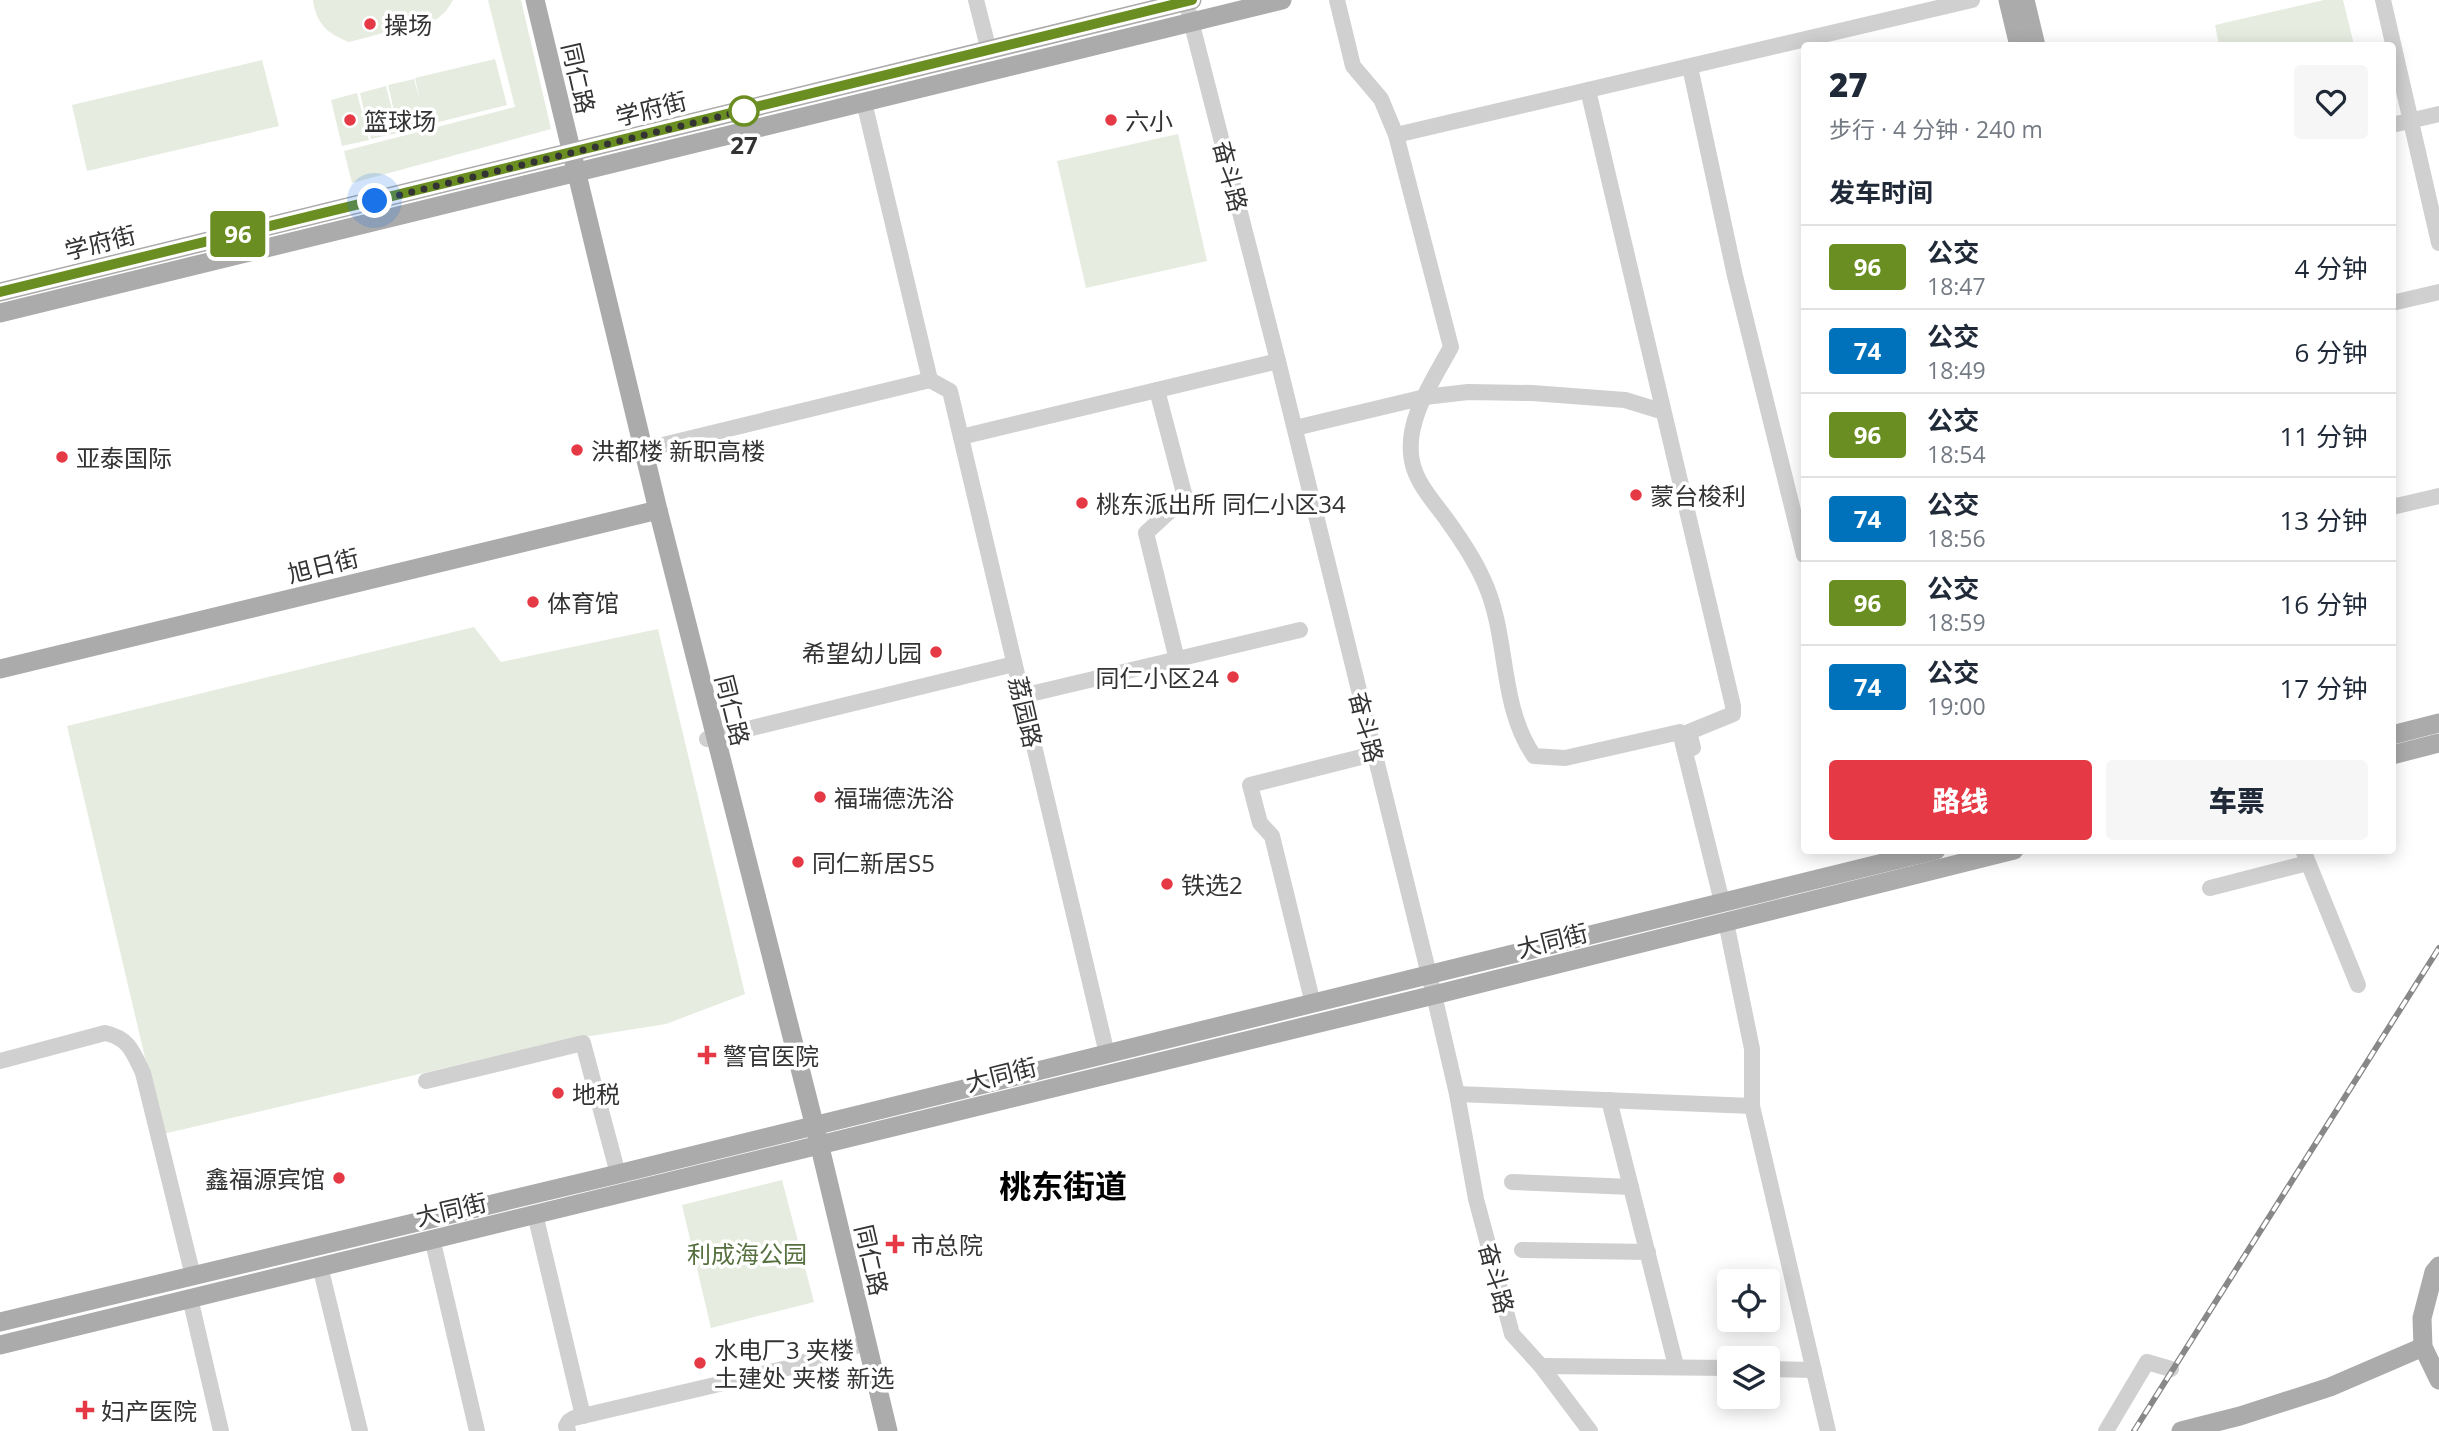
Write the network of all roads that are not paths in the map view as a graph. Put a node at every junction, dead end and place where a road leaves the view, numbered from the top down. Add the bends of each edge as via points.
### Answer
1 (527, 0) edge
2 (535, 0) edge
3 (976, 0) edge
4 (1188, 0) edge
5 (1282, 0) edge
6 (1337, 0) edge
7 (1972, 0) edge
8 (2008, 0) edge
9 (2025, 0) edge
10 (2383, 0) edge
11 (1191, 22) junction
12 (2018, 42) edge
13 (2035, 42) edge
14 (2393, 42) edge
15 (989, 51) junction
16 (2396, 54) edge
17 (1690, 67) junction
18 (1588, 90) junction
19 (864, 102) junction
20 (2439, 114) edge
21 (2412, 120) junction
22 (2396, 124) edge
23 (1396, 135) junction
24 (569, 163) junction
25 (2439, 243) edge
26 (0, 292) edge
27 (2439, 292) edge
28 (2396, 302) edge
29 (0, 313) edge
30 (1278, 361) junction
31 (930, 380) junction
32 (1157, 390) junction
33 (1425, 397) junction
34 (1661, 411) junction
35 (1295, 428) junction
36 (961, 437) junction
37 (641, 450) junction
38 (2439, 496) edge
39 (2396, 506) edge
40 (655, 511) junction
41 (1801, 542) edge
42 (1300, 630) dead end
43 (1177, 660) junction
44 (1014, 664) junction
45 (0, 668) edge
46 (1022, 696) junction
47 (2439, 723) edge
48 (2396, 734) edge
49 (711, 738) junction
50 (2439, 743) edge
51 (1373, 754) junction
52 (2396, 754) edge
53 (1903, 854) edge
54 (1998, 854) edge
55 (1879, 857) edge
56 (2306, 857) edge
57 (2210, 888) dead end
58 (1726, 901) junction
59 (1726, 922) junction
60 (2358, 985) dead end
61 (1431, 986) junction
62 (1313, 1004) junction
63 (1107, 1054) junction
64 (0, 1061) edge
65 (426, 1081) dead end
66 (1457, 1094) junction
67 (1609, 1100) junction
68 (1752, 1106) junction
69 (811, 1136) junction
70 (618, 1174) junction
71 (1512, 1182) dead end
72 (1631, 1187) junction
73 (535, 1214) junction
74 (432, 1238) junction
75 (1522, 1250) dead end
76 (1648, 1252) junction
77 (320, 1266) junction
78 (2439, 1266) edge
79 (193, 1276) junction
80 (190, 1298) junction
81 (0, 1322) edge
82 (0, 1345) edge
83 (856, 1346) junction
84 (2423, 1347) junction
85 (1676, 1366) junction
86 (1541, 1367) junction
87 (1717, 1368) edge
88 (1780, 1369) edge
89 (2171, 1369) dead end
90 (1814, 1370) junction
91 (2439, 1380) edge
92 (583, 1416) junction
93 (221, 1431) edge
94 (360, 1431) edge
95 (477, 1431) edge
96 (568, 1431) edge
97 (877, 1431) edge
98 (888, 1431) edge
99 (1590, 1431) edge
100 (1828, 1431) edge
101 (2106, 1431) edge
102 (2181, 1431) edge

1 - 24 main road, 同仁路
2 - 24 main road, 同仁路
3 - 15 street
4 - 11 street, 奋斗路
4 - 15 main road, 学府街
5 - 11 main road, 学府街
6 - 23 street via 1353,66 1381,99
7 - 17 street
8 - 12 main road
9 - 13 main road
10 - 14 street
11 - 19 main road, 学府街
11 - 30 street, 奋斗路
15 - 24 main road, 学府街
16 - 21 street
17 - 18 street
17 - 41 street via 1735,276
18 - 23 street
18 - 34 street
19 - 24 main road, 学府街
19 - 31 street
20 - 21 street
21 - 22 street
21 - 25 street
23 - 33 street via 1451,347
24 - 26 main road, 学府街
24 - 29 main road, 学府街
24 - 37 main road, 同仁路
27 - 28 street
30 - 32 street
30 - 35 street, 奋斗路
31 - 36 street, 荔园路 via 950,391
31 - 37 street
32 - 36 street
32 - 43 street via 1185,497 1146,533
33 - 34 street via 1532,393 1625,400
33 - 35 street
33 - 58 street via 1410,438 1412,462 1483,578 1498,617 1511,706 1523,740 1534,756 1565,758 1680,732
34 - 58 street via 1733,706 1733,714 1689,732
35 - 51 street, 奋斗路
36 - 44 street, 荔园路
37 - 40 main road, 同仁路
38 - 39 street
40 - 45 main road, 旭日街
40 - 49 main road, 同仁路
42 - 43 street
43 - 46 street
44 - 46 street, 荔园路
44 - 49 street
46 - 63 street, 荔园路
47 - 48 main road
49 - 69 main road, 同仁路
50 - 52 main road
51 - 61 street, 奋斗路
51 - 62 street via 1250,785 1260,824 1272,836
53 - 55 main road, 大同街
54 - 59 main road, 大同街
55 - 58 main road, 大同街
56 - 57 street
56 - 60 street
58 - 61 main road, 大同街
59 - 61 main road, 大同街
59 - 68 street via 1752,1049
61 - 62 main road, 大同街
61 - 66 street, 奋斗路
61 - 69 main road, 大同街
62 - 63 main road, 大同街
63 - 69 main road, 大同街
64 - 79 street via 105,1033 120,1037 143,1073
65 - 70 street via 583,1043
66 - 67 street
66 - 86 street, 奋斗路 via 1476,1199 1512,1334
67 - 68 street
67 - 72 street
68 - 90 street
69 - 70 main road, 大同街
69 - 73 main road, 大同街
69 - 83 main road, 同仁路
69 - 98 main road, 同仁路
70 - 79 main road, 大同街
71 - 72 street
72 - 76 street
73 - 74 main road, 大同街
73 - 92 street
74 - 77 main road, 大同街
74 - 95 street
75 - 76 street
76 - 85 street
77 - 80 main road, 大同街
77 - 94 street
78 - 84 main road via 2422,1318
79 - 81 main road, 大同街
80 - 82 main road, 大同街
80 - 93 street
83 - 92 street via 796,1366
83 - 97 main road, 同仁路
84 - 91 main road
84 - 102 main road via 2330,1387
85 - 86 street
85 - 87 street
86 - 99 street, 奋斗路
88 - 90 street
89 - 101 street via 2147,1362
90 - 100 street
92 - 96 street via 569,1421

